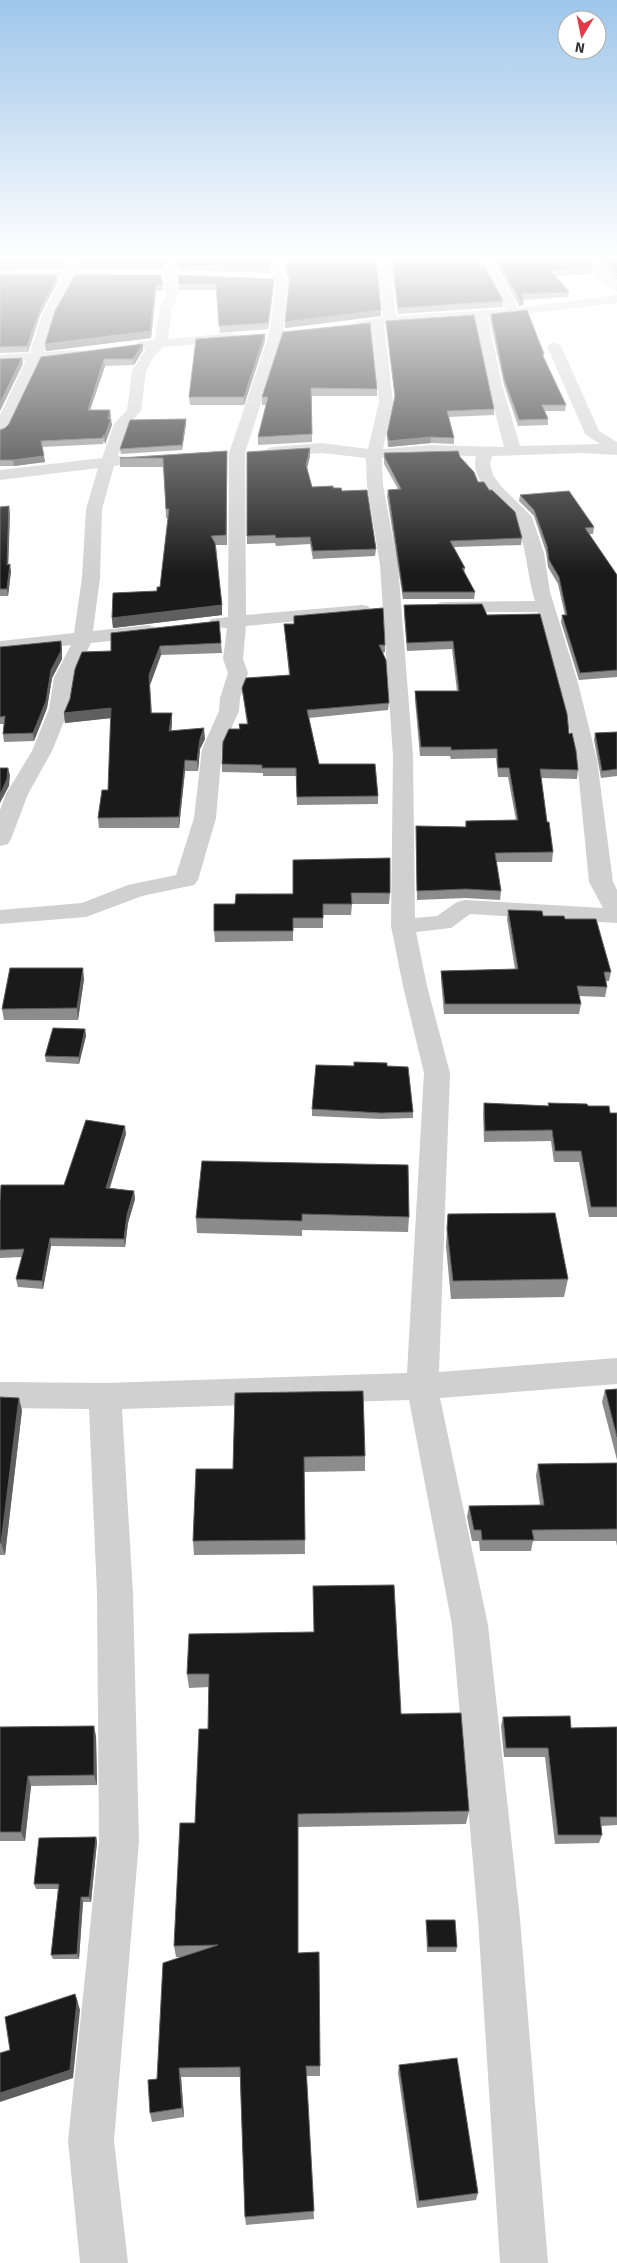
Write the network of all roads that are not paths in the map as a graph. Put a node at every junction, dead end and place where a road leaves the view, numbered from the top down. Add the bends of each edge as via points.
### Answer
1 (33, 362) edge
2 (144, 362) edge
3 (273, 362) edge
4 (379, 362) edge
5 (490, 362) edge
6 (561, 362) edge
7 (0, 430) edge
8 (617, 449) edge
9 (513, 450) junction
10 (485, 452) junction
11 (248, 453) junction
12 (218, 454) edge
13 (374, 454) junction
14 (136, 459) edge
15 (109, 461) junction
16 (0, 475) edge
17 (546, 606) junction
18 (409, 607) junction
19 (237, 620) junction
20 (198, 625) edge
21 (169, 629) edge
22 (83, 639) junction
23 (0, 647) edge
24 (0, 839) edge
25 (617, 912) edge
26 (617, 916) edge
27 (0, 917) edge
28 (403, 926) junction
29 (617, 1371) edge
30 (422, 1386) junction
31 (0, 1394) edge
32 (105, 1396) junction
33 (104, 2263) edge
34 (524, 2263) edge

1 - 7 street
2 - 15 street via 139,371 134,411 121,424
3 - 11 street
4 - 13 street via 386,402
5 - 9 street
6 - 8 street via 592,434
8 - 9 street
9 - 10 street
10 - 13 street via 431,450
10 - 17 street via 482,464 485,474 494,488 524,517 536,553
11 - 12 street
11 - 13 street via 322,448
11 - 19 street
13 - 18 street via 375,485 389,565
14 - 15 street
15 - 16 street
15 - 22 street via 94,509 91,578
17 - 18 street
17 - 25 street via 587,760 601,882
18 - 19 street
18 - 28 street via 403,756
19 - 20 street
19 - 27 street via 233,660 238,673 229,711 212,749 205,818 186,880 136,890 86,910
21 - 22 street
22 - 23 street
22 - 24 street via 64,678 59,709 42,751 17,794
26 - 28 street via 465,907 443,924
28 - 30 street via 414,986 437,1073
29 - 30 street
30 - 32 street
30 - 34 street via 470,1625 499,1919
31 - 32 street
32 - 33 street via 115,1594 119,1841 91,2141

